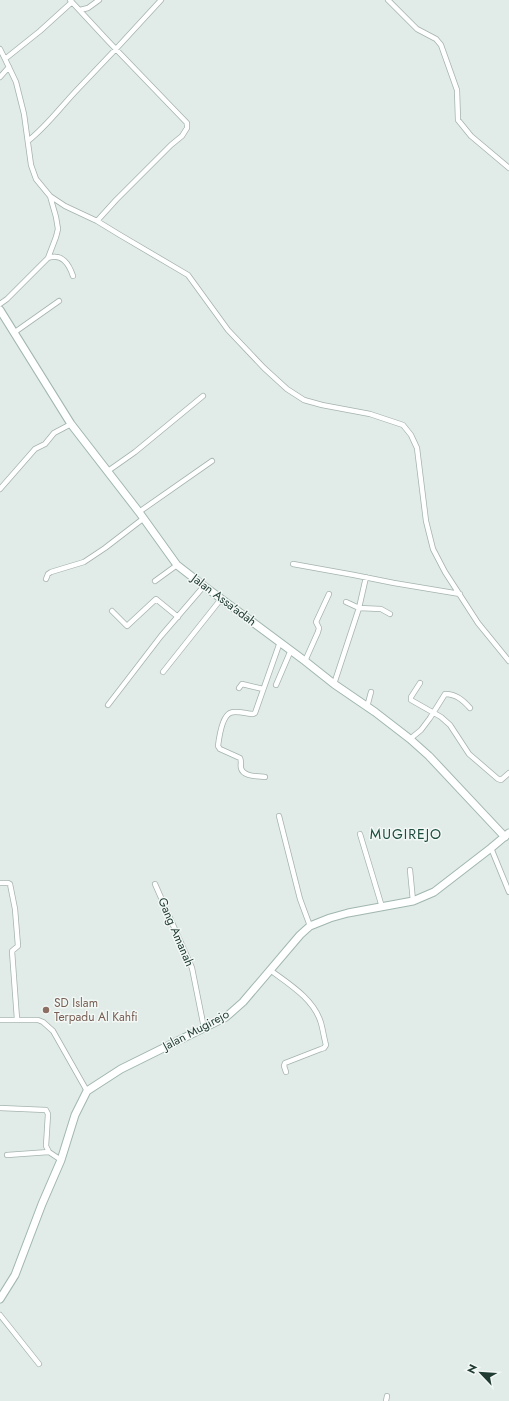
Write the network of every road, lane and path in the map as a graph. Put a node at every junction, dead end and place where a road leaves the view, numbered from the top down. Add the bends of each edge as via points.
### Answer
1 (99, 0) edge
2 (161, 0) edge
3 (388, 0) edge
4 (71, 1) edge
5 (80, 10) junction
6 (0, 49) edge
7 (116, 49) junction
8 (6, 59) junction
9 (9, 67) junction
10 (0, 77) edge
11 (28, 141) junction
12 (509, 168) edge
13 (50, 196) junction
14 (97, 221) junction
15 (48, 258) junction
16 (73, 276) dead end
17 (59, 301) dead end
18 (0, 304) edge
19 (0, 310) edge
20 (15, 332) junction
21 (203, 396) dead end
22 (71, 424) junction
23 (212, 461) dead end
24 (108, 471) junction
25 (0, 489) edge
26 (142, 515) junction
27 (177, 564) junction
28 (294, 564) dead end
29 (366, 577) junction
30 (46, 579) dead end
31 (155, 581) dead end
32 (204, 586) junction
33 (330, 594) dead end
34 (460, 594) junction
35 (221, 598) junction
36 (346, 602) dead end
37 (359, 608) junction
38 (112, 611) dead end
39 (390, 614) dead end
40 (178, 617) junction
41 (280, 642) junction
42 (291, 650) junction
43 (305, 660) junction
44 (509, 661) edge
45 (163, 672) dead end
46 (420, 683) dead end
47 (334, 684) junction
48 (276, 685) dead end
49 (239, 688) dead end
50 (263, 689) junction
51 (371, 692) dead end
52 (108, 705) dead end
53 (368, 707) junction
54 (470, 708) dead end
55 (434, 713) junction
56 (410, 739) junction
57 (509, 773) edge
58 (265, 776) dead end
59 (279, 816) dead end
60 (360, 834) dead end
61 (507, 835) edge
62 (491, 848) junction
63 (410, 870) dead end
64 (0, 883) edge
65 (155, 884) dead end
66 (509, 892) edge
67 (413, 901) junction
68 (382, 907) junction
69 (310, 926) junction
70 (270, 970) junction
71 (17, 1019) junction
72 (0, 1020) edge
73 (204, 1028) junction
74 (286, 1072) dead end
75 (87, 1091) junction
76 (0, 1108) edge
77 (49, 1152) junction
78 (7, 1155) dead end
79 (61, 1160) junction
80 (0, 1299) edge
81 (0, 1315) edge
82 (39, 1364) dead end

1 - 5 street
2 - 7 street
3 - 12 street via 417,29 436,39 441,45 457,90 458,120 471,136
4 - 5 street
4 - 8 street
5 - 7 street
6 - 8 street
7 - 11 street
7 - 14 street via 185,120 187,128
8 - 9 street
9 - 10 street
9 - 11 street via 18,90
11 - 13 street via 28,151 36,179
13 - 14 street
13 - 15 street via 58,229
14 - 34 street via 188,275 228,330 287,389 304,400 370,414 403,425 411,435 416,448 426,521 433,549
15 - 16 street via 60,257 71,269
15 - 18 street
17 - 20 street
19 - 20 street, Jalan Assa'adah
20 - 22 street, Jalan Assa'adah
21 - 24 street
22 - 24 street, Jalan Assa'adah
22 - 25 street via 54,433 45,444 35,449
23 - 26 street
24 - 26 street, Jalan Assa'adah
26 - 27 street, Jalan Assa'adah
26 - 30 street via 100,552 84,562 51,572
27 - 31 street
27 - 32 street, Jalan Assa'adah
28 - 29 street
29 - 34 street
29 - 37 street
32 - 35 street, Jalan Assa'adah
32 - 40 street
33 - 43 street via 316,622 318,632
34 - 44 street via 478,623
35 - 41 street, Jalan Assa'adah
35 - 45 street
36 - 37 street
37 - 39 street via 381,609
37 - 47 street
38 - 40 street via 127,626 156,599
40 - 52 street
41 - 42 street, Jalan Assa'adah
41 - 50 street
42 - 43 street, Jalan Assa'adah
42 - 48 street
43 - 47 street, Jalan Assa'adah
46 - 55 street via 411,700
47 - 53 street, Jalan Assa'adah
49 - 50 street via 242,684
50 - 58 street via 253,714 234,712 227,715 218,746 240,758 243,772 248,775
51 - 53 street
53 - 56 street, Jalan Assa'adah
54 - 55 street via 464,701 448,694 444,696
55 - 56 street
55 - 57 street via 450,725 468,754 488,772 499,780
56 - 61 street, Jalan Assa'adah
59 - 69 street via 300,899
60 - 68 street
61 - 62 street, Jalan Mugirejo
62 - 66 street
62 - 67 street, Jalan Mugirejo via 434,892
63 - 67 street
64 - 71 street via 10,884 15,909 18,946 12,951
65 - 73 street, Gang Amanah via 192,968
67 - 68 street, Jalan Mugirejo
68 - 69 street, Jalan Mugirejo via 348,913
69 - 70 street, Jalan Mugirejo
70 - 73 street, Jalan Mugirejo via 233,1012
70 - 74 street via 311,1004 321,1023 326,1045 321,1050 285,1063
71 - 72 street
71 - 75 street via 38,1020 48,1025
73 - 75 street, Jalan Mugirejo via 121,1069
75 - 79 street via 75,1115
76 - 77 street via 46,1110 46,1146
77 - 78 street
77 - 79 street
79 - 80 street via 14,1275
81 - 82 street

